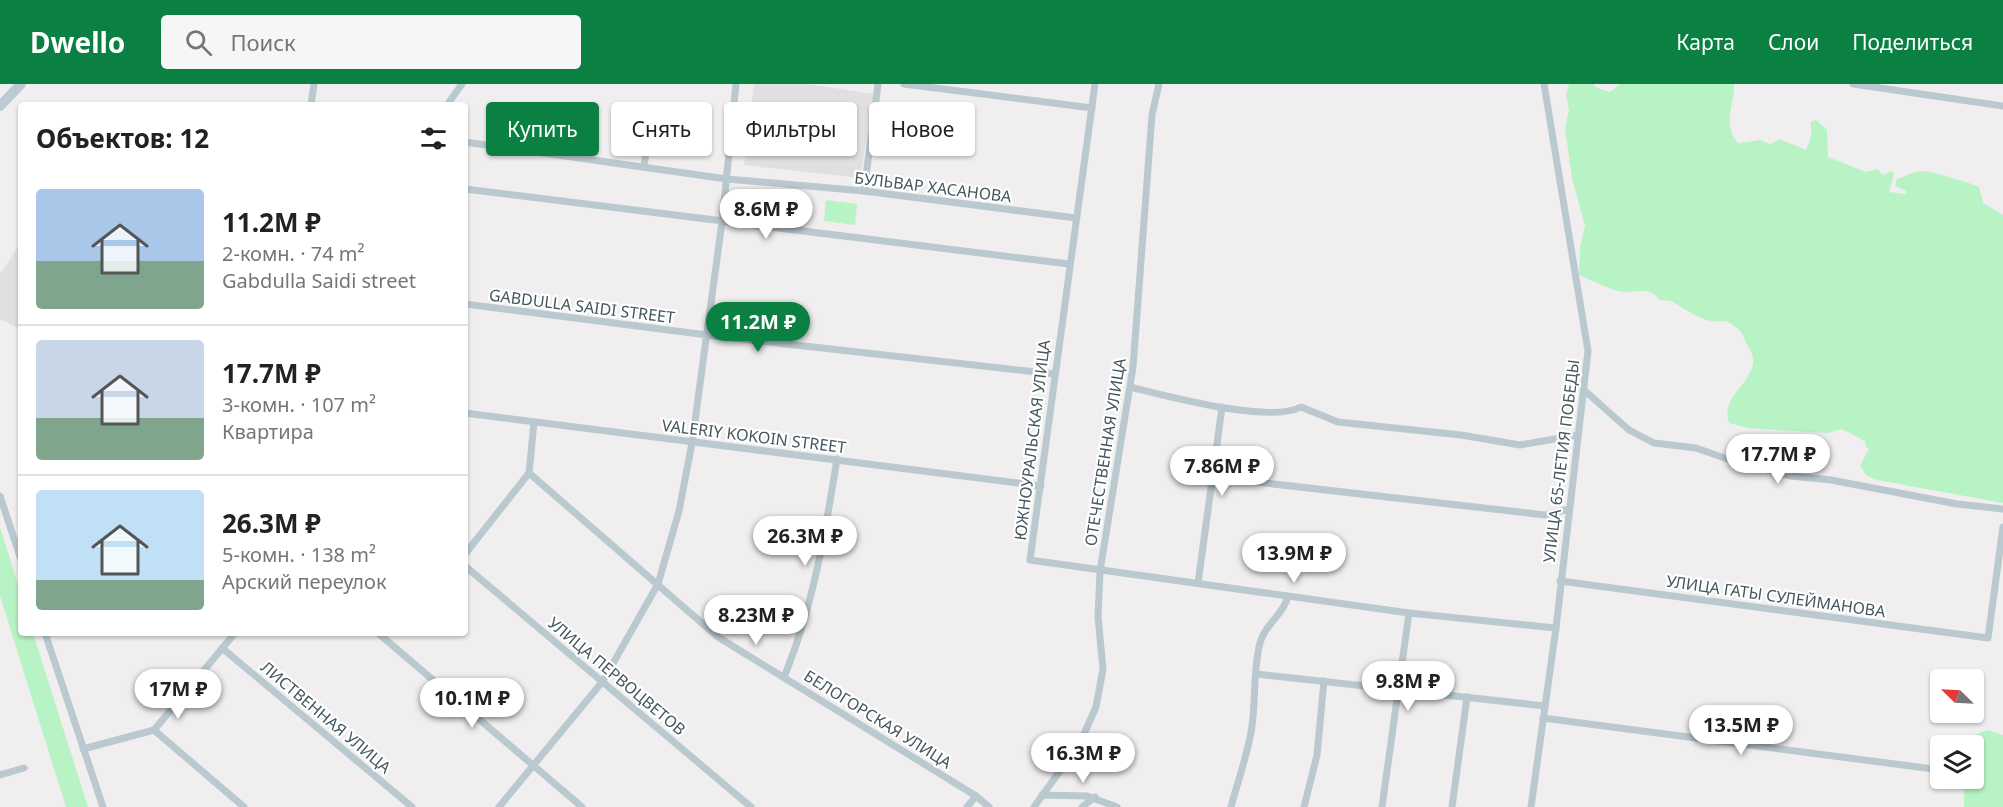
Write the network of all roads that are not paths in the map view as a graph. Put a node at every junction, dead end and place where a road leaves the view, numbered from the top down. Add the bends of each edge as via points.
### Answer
1 (21, 84) edge
2 (314, 84) edge
3 (736, 84) edge
4 (878, 84) edge
5 (904, 84) edge
6 (1095, 84) edge
7 (1159, 84) edge
8 (1544, 84) edge
9 (1853, 84) edge
10 (457, 86) edge
11 (311, 102) edge
12 (449, 102) edge
13 (0, 106) edge
14 (2003, 106) edge
15 (1092, 108) junction
16 (468, 142) edge
17 (645, 156) edge
18 (577, 157) joint
19 (644, 166) junction
20 (727, 179) junction
21 (468, 189) edge
22 (864, 191) junction
23 (1076, 218) junction
24 (722, 222) junction
25 (1069, 264) junction
26 (468, 304) edge
27 (707, 335) junction
28 (1054, 374) junction
29 (1130, 387) junction
30 (1584, 390) junction
31 (1222, 407) junction
32 (468, 413) edge
33 (534, 422) junction
34 (1578, 435) junction
35 (692, 443) junction
36 (837, 459) junction
37 (529, 473) junction
38 (1212, 477) junction
39 (1041, 486) junction
40 (0, 495) edge
41 (1569, 509) junction
42 (2003, 509) edge
43 (2003, 527) edge
44 (468, 550) edge
45 (18, 551) edge
46 (468, 568) edge
47 (1100, 571) junction
48 (1560, 581) junction
49 (1198, 583) junction
50 (658, 584) junction
51 (1288, 596) junction
52 (1408, 613) junction
53 (1556, 627) junction
54 (46, 636) edge
55 (232, 636) edge
56 (382, 636) edge
57 (222, 648) junction
58 (1256, 674) junction
59 (784, 677) junction
60 (603, 681) junction
61 (1324, 681) junction
62 (1398, 688) junction
63 (1467, 697) junction
64 (1545, 706) junction
65 (1544, 718) junction
66 (154, 730) junction
67 (84, 750) junction
68 (533, 765) junction
69 (24, 768) dead end
70 (1930, 769) edge
71 (0, 775) edge
72 (1042, 795) junction
73 (976, 796) junction
74 (1095, 797) junction
75 (103, 807) edge
76 (244, 807) edge
77 (412, 807) edge
78 (499, 807) edge
79 (582, 807) edge
80 (752, 807) edge
81 (967, 807) edge
82 (989, 807) edge
83 (1034, 807) edge
84 (1082, 807) edge
85 (1117, 807) edge
86 (1231, 807) edge
87 (1305, 807) edge
88 (1382, 807) edge
89 (1452, 807) edge
90 (1531, 807) edge

1 - 13 street
2 - 11 street
3 - 20 street
4 - 22 street
5 - 15 street
6 - 15 street, ЮЖНОУРАЛЬСКАЯ УЛИЦА
7 - 29 street, ОТЕЧЕСТВЕННАЯ УЛИЦА via 1152,115
8 - 30 street, УЛИЦА 65-ЛЕТИЯ ПОБЕДЫ via 1588,351
9 - 14 street
10 - 12 street
15 - 23 street, ЮЖНОУРАЛЬСКАЯ УЛИЦА
16 - 18 street, БУЛЬВАР ХАСАНОВА
17 - 19 street
18 - 19 street, БУЛЬВАР ХАСАНОВА
19 - 20 street, БУЛЬВАР ХАСАНОВА
20 - 22 street, БУЛЬВАР ХАСАНОВА
20 - 24 street
21 - 24 street
22 - 23 street, БУЛЬВАР ХАСАНОВА
23 - 25 street, ЮЖНОУРАЛЬСКАЯ УЛИЦА
24 - 25 street
24 - 27 street
25 - 28 street, ЮЖНОУРАЛЬСКАЯ УЛИЦА
26 - 27 street, GABDULLA SAIDI STREET
27 - 28 street, GABDULLA SAIDI STREET
27 - 35 street
28 - 39 street, ЮЖНОУРАЛЬСКАЯ УЛИЦА
29 - 31 street
29 - 47 street, ОТЕЧЕСТВЕННАЯ УЛИЦА
30 - 34 street, УЛИЦА 65-ЛЕТИЯ ПОБЕДЫ
30 - 42 street via 1620,424 1654,443 1696,448 1791,476
31 - 34 street via 1283,414 1301,407 1338,422 1520,445
31 - 38 street
32 - 33 street, VALERIY KOKOIN STREET
33 - 35 street, VALERIY KOKOIN STREET
33 - 37 street
34 - 41 street, УЛИЦА 65-ЛЕТИЯ ПОБЕДЫ
35 - 36 street, VALERIY KOKOIN STREET
35 - 50 street via 679,511
36 - 39 street, VALERIY KOKOIN STREET
36 - 59 street via 822,550 800,637
37 - 44 street
37 - 50 street, БЕЛОГОРСКАЯ УЛИЦА
38 - 41 street via 1545,515
38 - 49 street
39 - 47 street, ЮЖНОУРАЛЬСКАЯ УЛИЦА via 1030,560
40 - 45 street
41 - 48 street, УЛИЦА 65-ЛЕТИЯ ПОБЕДЫ
43 - 48 street, УЛИЦА ГАТЫ СУЛЕЙМАНОВА via 1988,638
46 - 60 street, УЛИЦА ПЕРВОЦВЕТОВ
47 - 49 street, ЮЖНОУРАЛЬСКАЯ УЛИЦА
47 - 72 street, ОТЕЧЕСТВЕННАЯ УЛИЦА via 1098,617 1103,669 1096,707 1080,742
48 - 53 street, УЛИЦА 65-ЛЕТИЯ ПОБЕДЫ
49 - 51 street, ЮЖНОУРАЛЬСКАЯ УЛИЦА
50 - 59 street, БЕЛОГОРСКАЯ УЛИЦА via 718,637
50 - 60 street
51 - 52 street, ЮЖНОУРАЛЬСКАЯ УЛИЦА
51 - 58 street via 1260,642
52 - 53 street, ЮЖНОУРАЛЬСКАЯ УЛИЦА
52 - 62 street
53 - 64 street, УЛИЦА 65-ЛЕТИЯ ПОБЕДЫ
54 - 67 street
55 - 57 street
56 - 68 street
57 - 66 street
57 - 77 street, ЛИСТВЕННАЯ УЛИЦА
58 - 61 street
58 - 86 street via 1252,726
59 - 73 street, БЕЛОГОРСКАЯ УЛИЦА
60 - 68 street
60 - 80 street, УЛИЦА ПЕРВОЦВЕТОВ
61 - 62 street
61 - 87 street via 1317,755
62 - 63 street
62 - 88 street
63 - 64 street
63 - 89 street
64 - 65 street, УЛИЦА 65-ЛЕТИЯ ПОБЕДЫ
65 - 70 street
65 - 90 street, УЛИЦА 65-ЛЕТИЯ ПОБЕДЫ
66 - 67 street
66 - 76 street
67 - 75 street
68 - 78 street
68 - 79 street
69 - 71 street
72 - 74 street
72 - 83 street, ОТЕЧЕСТВЕННАЯ УЛИЦА
73 - 81 street
73 - 82 street, БЕЛОГОРСКАЯ УЛИЦА
74 - 84 street
74 - 85 street

